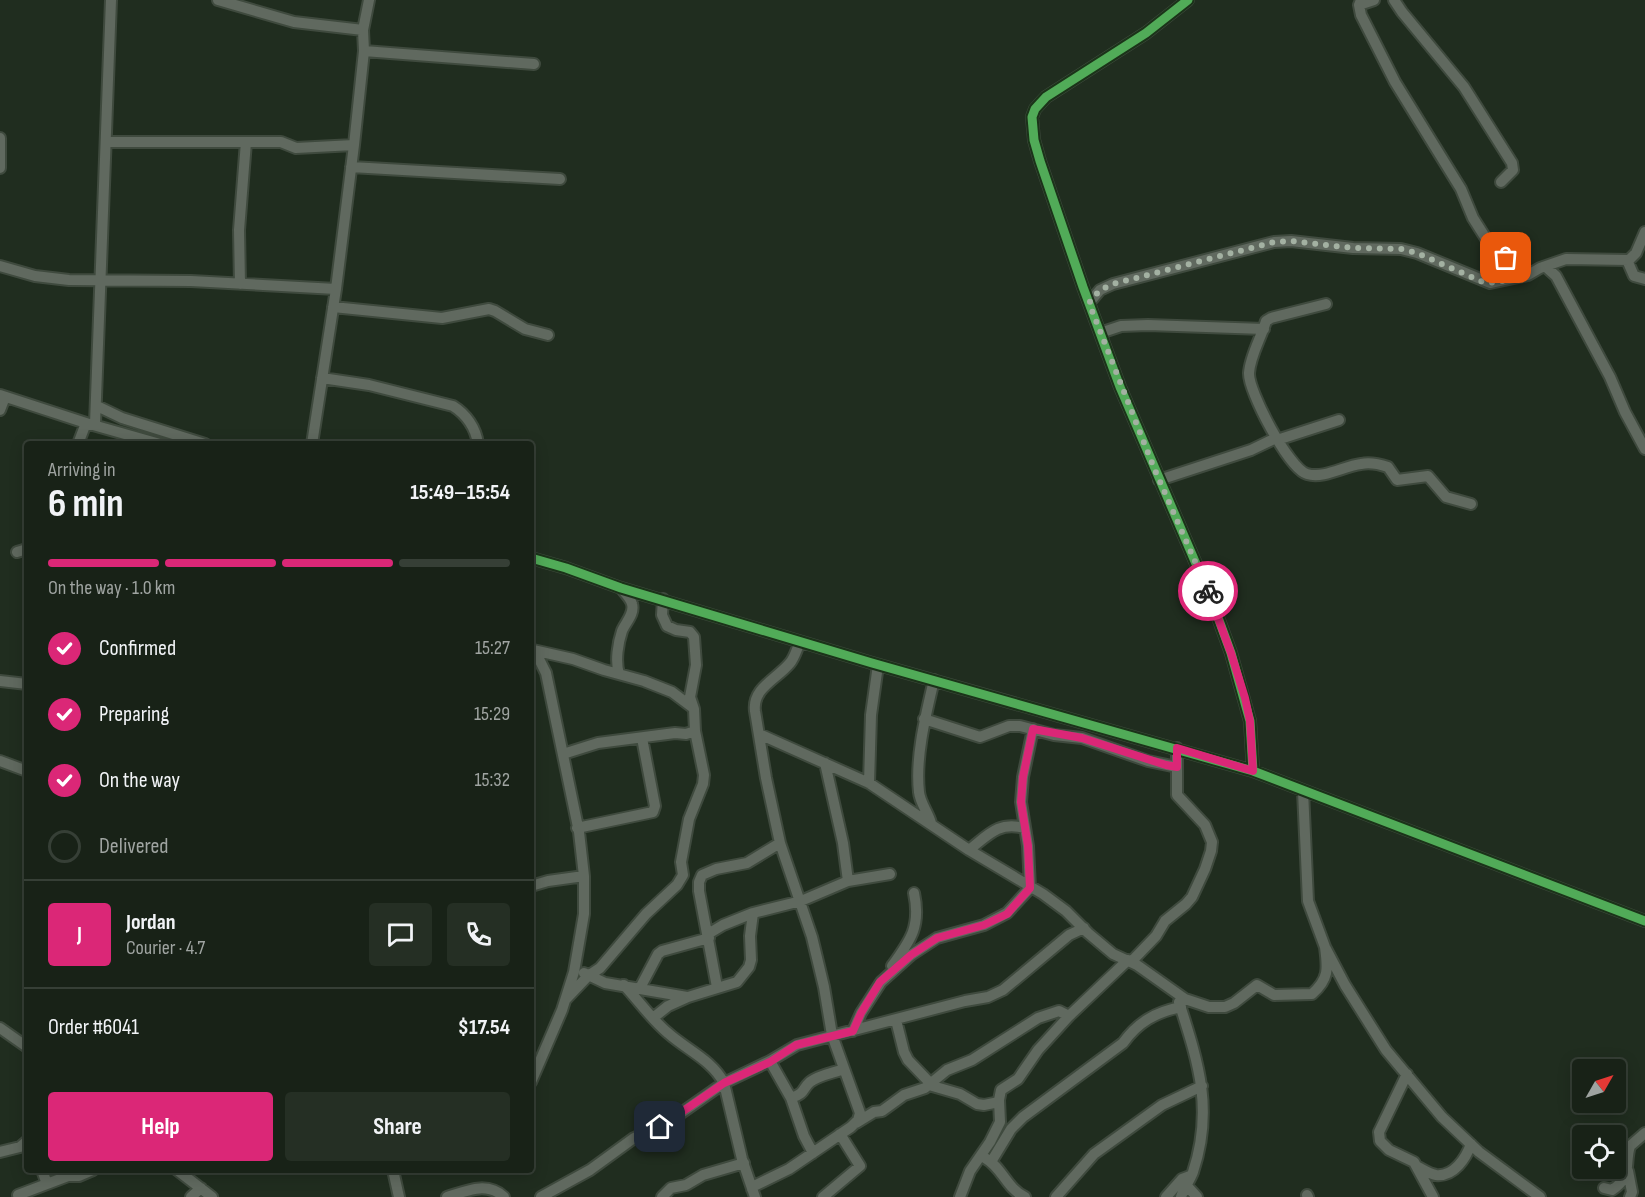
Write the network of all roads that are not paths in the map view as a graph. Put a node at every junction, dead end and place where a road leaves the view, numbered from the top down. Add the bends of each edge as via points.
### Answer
1 (111, 0) edge
2 (218, 0) edge
3 (369, 0) edge
4 (1188, 0) edge
5 (1374, 0) edge
6 (1394, 0) edge
7 (1360, 3) edge
8 (363, 30) junction
9 (364, 51) junction
10 (534, 63) dead end
11 (0, 138) edge
12 (106, 142) junction
13 (246, 142) junction
14 (354, 145) junction
15 (351, 167) junction
16 (0, 168) edge
17 (560, 179) dead end
18 (1501, 182) dead end
19 (1645, 232) edge
20 (1627, 260) junction
21 (0, 266) edge
22 (1546, 267) junction
23 (1506, 279) junction
24 (1645, 279) edge
25 (100, 282) junction
26 (240, 284) junction
27 (336, 289) junction
28 (1089, 303) junction
29 (1326, 304) dead end
30 (333, 307) junction
31 (1264, 329) junction
32 (1100, 333) junction
33 (548, 335) dead end
34 (322, 378) junction
35 (2, 396) edge
36 (97, 406) junction
37 (0, 410) edge
38 (1339, 420) dead end
39 (90, 424) junction
40 (1277, 439) junction
41 (80, 441) edge
42 (150, 441) edge
43 (195, 441) edge
44 (312, 441) edge
45 (477, 441) edge
46 (1645, 449) edge
47 (1159, 480) junction
48 (1471, 504) dead end
49 (534, 559) edge
50 (621, 588) junction
51 (663, 599) junction
52 (801, 642) junction
53 (534, 650) edge
54 (534, 652) edge
55 (878, 665) junction
56 (619, 674) junction
57 (934, 680) junction
58 (0, 681) edge
59 (24, 684) edge
60 (694, 710) junction
61 (924, 719) junction
62 (1033, 729) junction
63 (695, 731) junction
64 (759, 734) junction
65 (642, 738) junction
66 (1177, 748) junction
67 (563, 754) junction
68 (0, 762) edge
69 (825, 763) junction
70 (1177, 767) junction
71 (24, 770) edge
72 (1253, 771) junction
73 (869, 783) junction
74 (1303, 791) junction
75 (931, 823) junction
76 (577, 828) junction
77 (1024, 828) junction
78 (780, 843) junction
79 (969, 850) junction
80 (890, 874) dead end
81 (584, 876) junction
82 (848, 881) junction
83 (534, 885) edge
84 (1030, 888) junction
85 (914, 892) dead end
86 (801, 901) junction
87 (753, 913) junction
88 (1069, 914) junction
89 (1645, 921) edge
90 (1084, 928) junction
91 (1069, 935) junction
92 (708, 936) junction
93 (1324, 947) junction
94 (1129, 961) junction
95 (574, 972) junction
96 (588, 976) junction
97 (880, 982) junction
98 (624, 985) junction
99 (717, 987) junction
100 (640, 988) junction
101 (1177, 993) junction
102 (688, 997) junction
103 (566, 999) junction
104 (1181, 1007) junction
105 (1069, 1016) junction
106 (653, 1018) junction
107 (896, 1020) junction
108 (0, 1028) edge
109 (853, 1031) junction
110 (832, 1035) junction
111 (24, 1045) edge
112 (770, 1062) junction
113 (844, 1069) junction
114 (534, 1074) edge
115 (1407, 1074) junction
116 (724, 1083) junction
117 (930, 1084) junction
118 (1202, 1086) junction
119 (791, 1098) junction
120 (999, 1102) junction
121 (856, 1123) junction
122 (1645, 1133) edge
123 (840, 1134) junction
124 (1471, 1144) junction
125 (24, 1145) edge
126 (0, 1152) edge
127 (813, 1153) junction
128 (979, 1158) junction
129 (991, 1161) junction
130 (744, 1164) junction
131 (1418, 1167) junction
132 (1628, 1170) junction
133 (43, 1173) edge
134 (83, 1173) edge
135 (181, 1173) edge
136 (394, 1173) edge
137 (1192, 1174) junction
138 (47, 1184) junction
139 (1186, 1185) junction
140 (201, 1188) junction
141 (1604, 1188) dead end
142 (754, 1193) edge
143 (18, 1195) dead end
144 (191, 1197) edge
145 (212, 1197) edge
146 (399, 1197) edge
147 (447, 1197) edge
148 (504, 1197) edge
149 (541, 1197) edge
150 (662, 1197) edge
151 (823, 1197) edge
152 (960, 1197) edge
153 (1025, 1197) edge
154 (1056, 1197) edge
155 (1166, 1197) edge
156 (1181, 1197) edge
157 (1197, 1197) edge
158 (1433, 1197) edge
159 (1540, 1197) edge
160 (1630, 1197) edge

1 - 12 street
2 - 8 street via 294,22
3 - 8 street
4 - 28 street via 1125,48 1046,97 1032,117 1040,161
5 - 7 street
6 - 18 street via 1464,87 1512,163 1513,170
7 - 23 street via 1361,15 1395,82 1461,189 1473,218 1492,248 1508,260
8 - 9 street
9 - 10 street
9 - 14 street
11 - 16 street
12 - 13 street
12 - 25 street
13 - 14 street via 281,142 296,148
13 - 26 street via 239,230
14 - 15 street
15 - 17 street
15 - 27 street
19 - 20 street via 1636,253
20 - 22 street via 1573,258
20 - 24 street via 1635,276
21 - 25 street via 35,276
22 - 23 street
22 - 46 street via 1556,276
23 - 28 street via 1483,282 1401,249 1291,241 1274,242 1113,284 1100,290
25 - 26 street
25 - 36 street
26 - 27 street
27 - 30 street
28 - 32 street
29 - 31 street via 1271,318
30 - 33 street via 430,318 489,309 525,329
30 - 34 street
31 - 32 street via 1148,325 1121,326
31 - 40 street via 1250,365 1250,384
32 - 47 street
34 - 44 street
34 - 45 street via 453,406 474,430
35 - 37 street
35 - 39 street
36 - 39 street
36 - 43 street
38 - 40 street
39 - 41 street
39 - 42 street
40 - 47 street
40 - 48 street via 1296,467 1308,474 1380,464 1388,466 1400,480 1428,476 1446,497
47 - 72 street via 1231,653 1250,721
49 - 50 street
50 - 51 street
50 - 56 street via 633,608 622,633
51 - 52 street
51 - 60 street via 662,615 667,626 694,637 696,665 690,697
52 - 55 street
52 - 64 street via 791,662 755,699
53 - 56 street
54 - 67 street via 546,673
55 - 57 street
55 - 73 street
56 - 60 street via 672,692
57 - 61 street
57 - 66 street
58 - 59 street
60 - 63 street
61 - 62 street via 980,737 1009,726
61 - 75 street via 919,791
62 - 70 street via 1082,738
62 - 77 street via 1021,790
63 - 65 street
63 - 96 street via 704,784 689,819 681,881
64 - 69 street
64 - 78 street
65 - 67 street via 592,745
65 - 76 street via 653,812
66 - 70 street
66 - 72 street
67 - 76 street
68 - 71 street
69 - 73 street
69 - 82 street
70 - 94 street via 1177,795 1205,825 1211,851 1192,897
72 - 74 street
73 - 75 street
74 - 89 street
74 - 93 street via 1307,891
75 - 79 street
76 - 81 street
77 - 79 street via 1000,827
77 - 84 street
78 - 86 street
78 - 92 street via 747,863 707,871 702,876 699,891
79 - 84 street
80 - 82 street
81 - 83 street
81 - 95 street via 584,914
82 - 86 street
84 - 88 street
84 - 97 street via 1007,914 927,943
85 - 97 street via 918,911 915,926 906,947
86 - 87 street
86 - 110 street via 824,987
87 - 92 street via 728,922
87 - 99 street via 749,967 737,982
88 - 90 street
88 - 91 street
90 - 91 street
90 - 94 street via 1113,954
91 - 107 street via 998,993
92 - 99 street
92 - 100 street via 658,954
93 - 101 street via 1324,982 1312,994 1274,996 1257,985 1234,1003 1209,1007
93 - 115 street via 1375,1035
94 - 101 street
94 - 105 street
95 - 96 street
95 - 103 street
96 - 98 street
96 - 103 street
97 - 109 street
98 - 100 street
98 - 106 street
99 - 102 street
100 - 102 street
101 - 104 street
102 - 106 street
103 - 114 street
104 - 118 street
104 - 129 street via 1135,1027 1123,1043 1023,1117
105 - 117 street via 1059,1011 1038,1018 972,1060 947,1070
105 - 120 street via 1018,1079 1001,1090
106 - 116 street via 711,1065
107 - 109 street
107 - 117 street via 908,1060
108 - 111 street
109 - 110 street
110 - 112 street via 796,1045
110 - 113 street
112 - 116 street
112 - 119 street
113 - 119 street via 813,1080 804,1092
113 - 121 street via 859,1107
115 - 124 street via 1442,1117
115 - 131 street via 1379,1135 1383,1146
116 - 130 street
116 - 149 street via 667,1124 626,1143 590,1170
117 - 120 street via 978,1104
117 - 121 street
118 - 137 street via 1203,1136
118 - 154 street via 1162,1106 1094,1154
119 - 127 street
120 - 128 street via 1000,1122
121 - 123 street
122 - 132 street via 1630,1146
123 - 127 street
123 - 151 street via 860,1166
124 - 131 street via 1467,1156 1451,1170 1435,1175
124 - 159 street
125 - 126 street
127 - 142 street via 752,1187
128 - 129 street
128 - 152 street
129 - 153 street via 1012,1188
130 - 142 street
130 - 150 street via 703,1175 671,1188
131 - 158 street
132 - 141 street via 1614,1189
132 - 160 street
133 - 138 street
134 - 138 street
135 - 140 street
136 - 146 street
137 - 139 street
137 - 155 street
138 - 143 street
139 - 156 street
139 - 157 street
140 - 144 street
140 - 145 street
147 - 148 street via 476,1188

